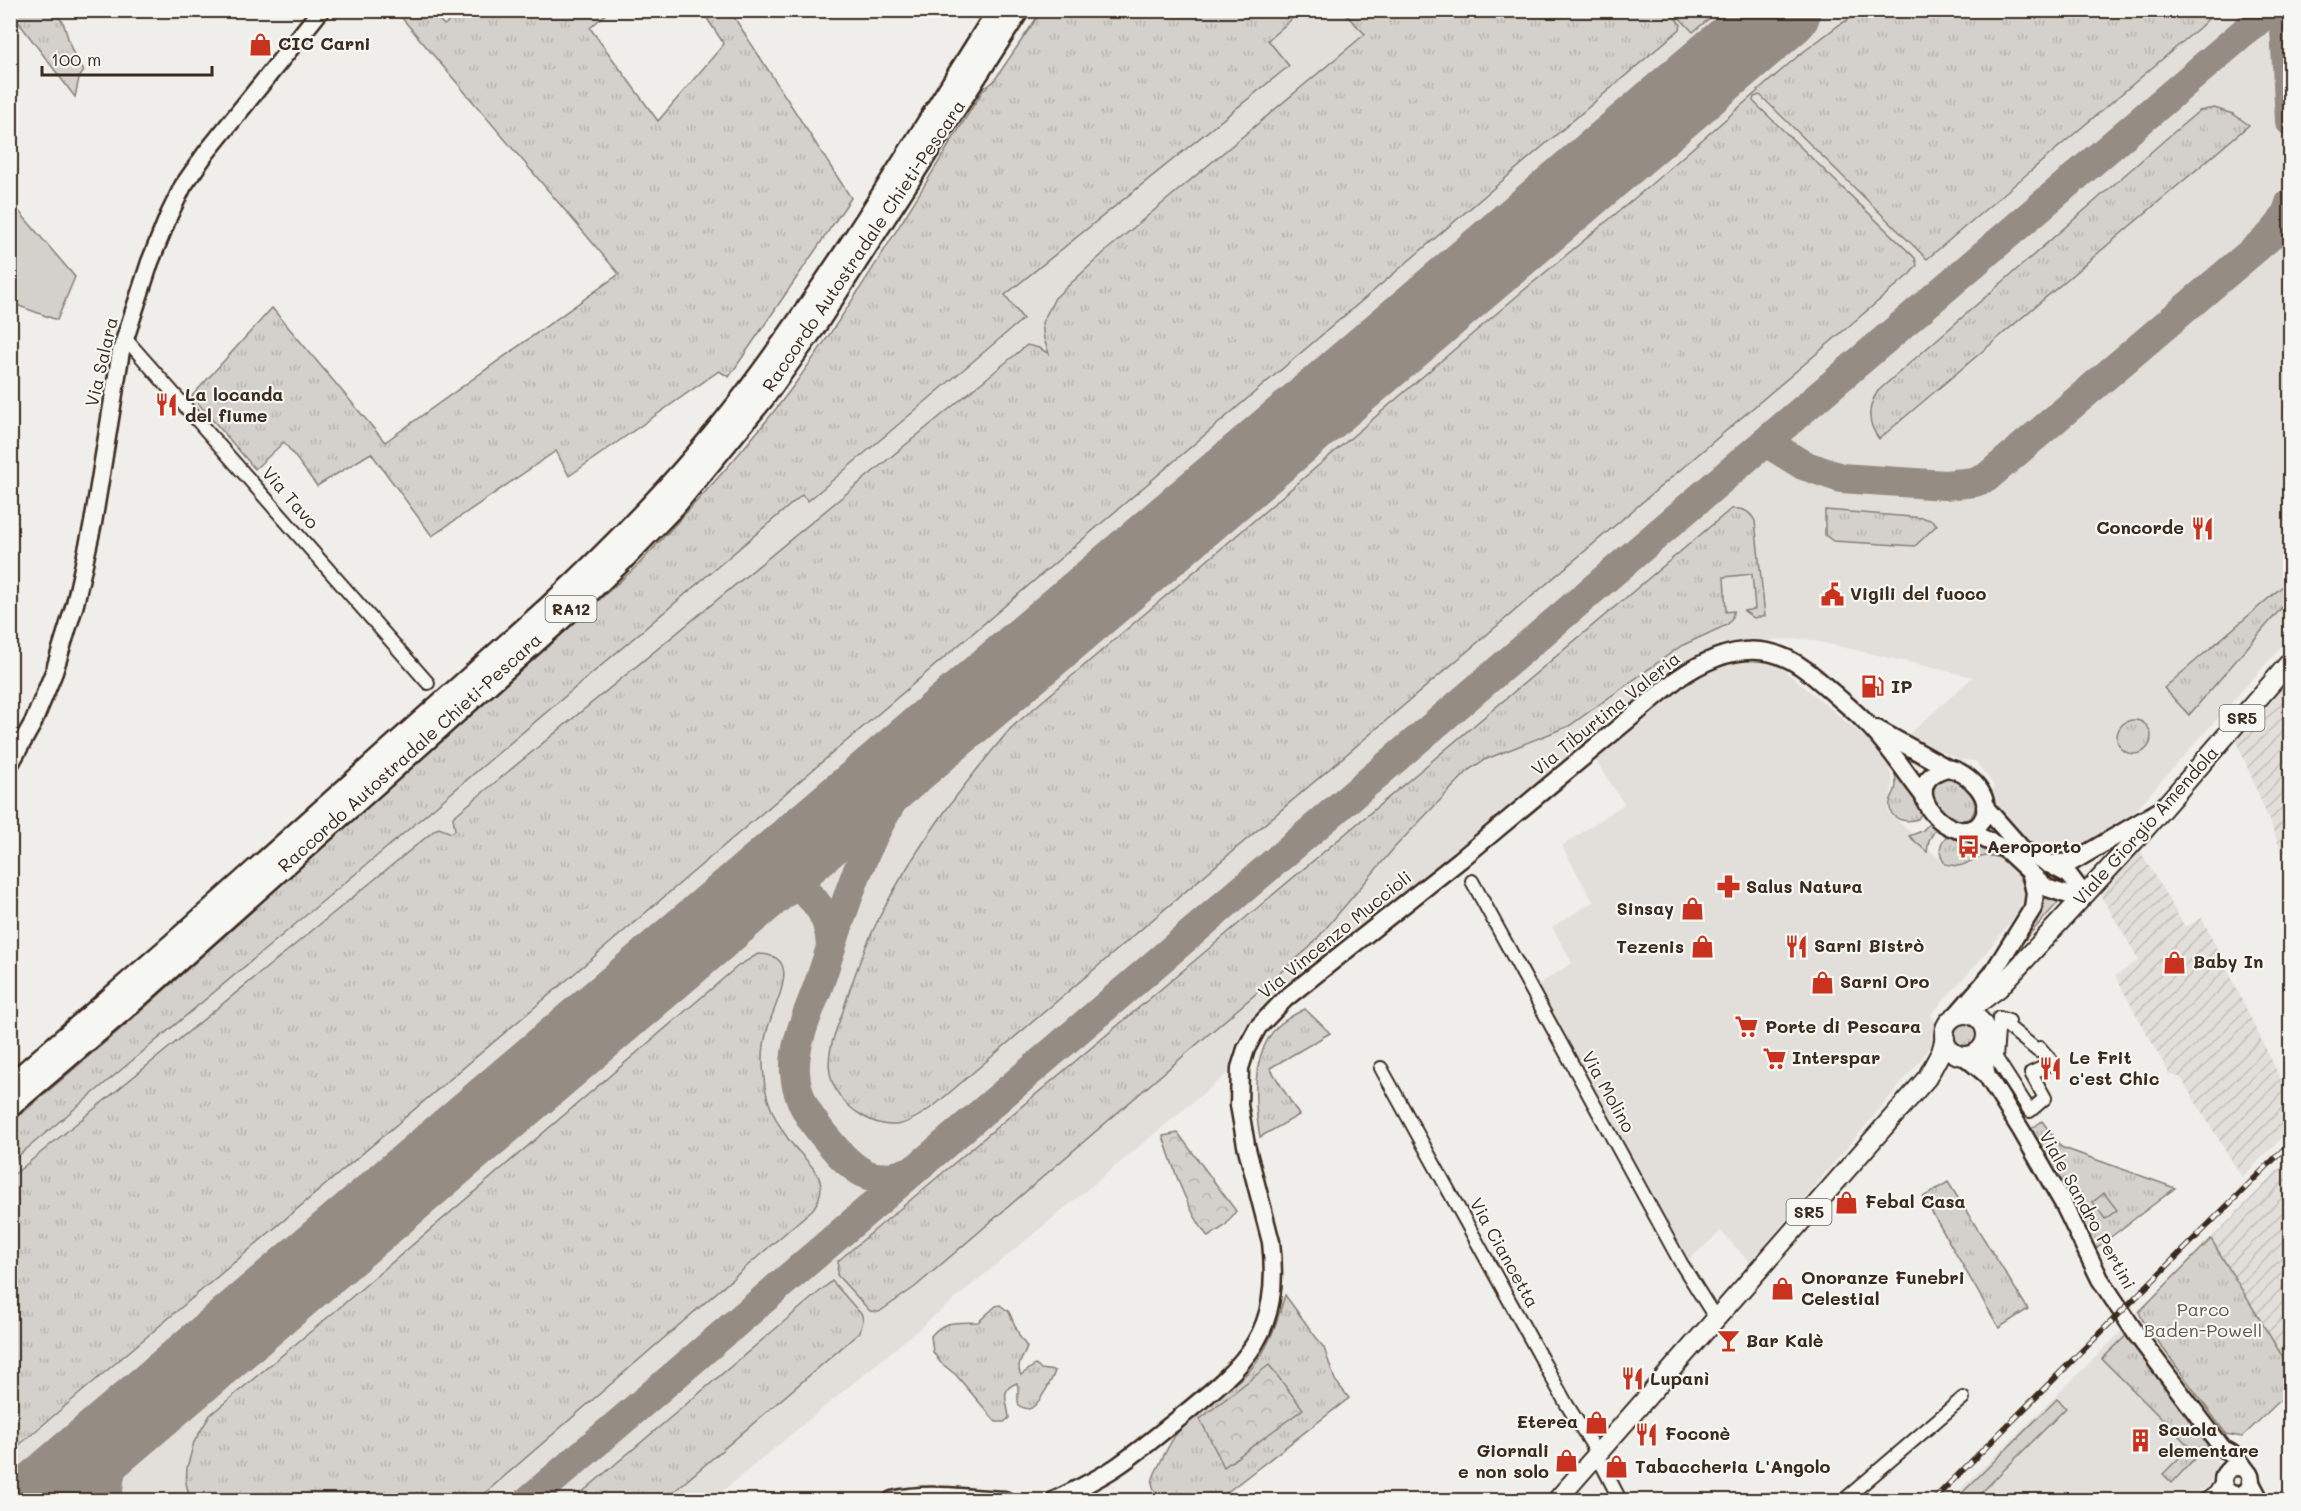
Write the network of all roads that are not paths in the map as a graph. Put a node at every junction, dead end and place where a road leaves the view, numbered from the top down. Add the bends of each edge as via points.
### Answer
1 (321, 10) edge
2 (999, 10) edge
3 (1018, 10) edge
4 (124, 337) junction
5 (2290, 662) edge
6 (428, 683) dead end
7 (1866, 722) junction
8 (10, 764) edge
9 (1947, 768) junction
10 (1923, 795) junction
11 (1985, 807) junction
12 (2163, 808) junction
13 (1966, 830) junction
14 (1473, 849) joint
15 (2046, 864) junction
16 (2031, 875) junction
17 (1472, 881) dead end
18 (2084, 895) junction
19 (1999, 987) junction
20 (1960, 1015) junction
21 (1992, 1021) junction
22 (1945, 1038) junction
23 (1984, 1044) junction
24 (1962, 1056) junction
25 (1381, 1068) dead end
26 (1986, 1074) junction
27 (1927, 1078) junction
28 (10, 1086) edge
29 (10, 1106) edge
30 (1716, 1319) junction
31 (1964, 1398) dead end
32 (2223, 1449) junction
33 (1597, 1455) junction
34 (1119, 1465) junction
35 (2224, 1477) junction
36 (2245, 1488) edge
37 (892, 1500) edge
38 (966, 1500) edge
39 (1005, 1500) edge
40 (1050, 1500) edge
41 (1056, 1500) edge
42 (1086, 1500) edge
43 (1557, 1500) edge
44 (1620, 1500) edge
45 (1844, 1500) edge
46 (2205, 1500) edge
47 (2221, 1500) edge
48 (2260, 1500) edge

1 - 4 street, Via Salara via 183,186 150,262
2 - 28 highway, Raccordo Autostradale Chieti-Pescara / RA12 via 793,330 705,445 656,501 534,622
3 - 29 highway, Raccordo Autostradale Chieti-Pescara / RA12 via 791,360 674,506 564,616
4 - 6 street, Via Tavo
4 - 8 street, Via Salara via 93,523 75,604 54,672 33,723
5 - 12 main road, Viale Giorgio Amendola / SR5
7 - 9 street, Via Tiburtina Valeria
7 - 10 street, Via Tiburtina Valeria
7 - 14 street, Via Tiburtina Valeria via 1788,659 1757,651 1711,659 1677,679
9 - 10 street via 1929,779
9 - 11 street via 1973,781
10 - 13 street via 1929,811 1949,827
11 - 13 street via 1980,822
11 - 15 street via 2023,850
12 - 15 street via 2072,862
12 - 18 main road, Viale Giorgio Amendola / SR5
13 - 16 street via 2005,849
14 - 34 street, Via Vincenzo Muccioli via 1286,998 1253,1034 1240,1068 1239,1105 1273,1261 1265,1322 1247,1356 1227,1379
15 - 18 street via 2069,875
16 - 18 street via 2055,891
16 - 20 street via 2035,901 2025,923 1992,974 1961,1007
17 - 30 street, Via Molino via 1681,1263
18 - 19 main road, Viale Giorgio Amendola / SR5
19 - 20 main road, Viale Giorgio Amendola / SR5
19 - 21 main road, Viale Giorgio Amendola / SR5
20 - 21 main road
20 - 22 main road, SR5 via 1947,1025
21 - 21 street via 2007,1019 2006,1025 2038,1051 2040,1048 2053,1063 2031,1073 2045,1098 2030,1111 1996,1058
21 - 23 main road, SR5
22 - 24 main road via 1950,1049
22 - 27 main road, SR5
23 - 24 main road, SR5 via 1976,1053
23 - 26 street, Viale Sandro Pertini
24 - 26 street, Viale Sandro Pertini
24 - 27 main road, SR5
25 - 33 street, Via Ciancetta
26 - 32 street, Viale Sandro Pertini via 2063,1203 2096,1274
27 - 30 main road, SR5
30 - 33 main road, SR5
31 - 45 street
32 - 35 street
32 - 36 street, Viale Sandro Pertini via 2238,1458
33 - 43 main road, SR5
33 - 44 street, Via Ciancetta
34 - 41 street, Via Vincenzo Muccioli
34 - 42 street, Via Vincenzo Muccioli
35 - 36 street via 2229,1492
35 - 36 street via 2235,1467
35 - 46 street
36 - 47 street
36 - 48 street, Viale Sandro Pertini
37 - 38 street via 925,1496
38 - 39 street
40 - 41 street

